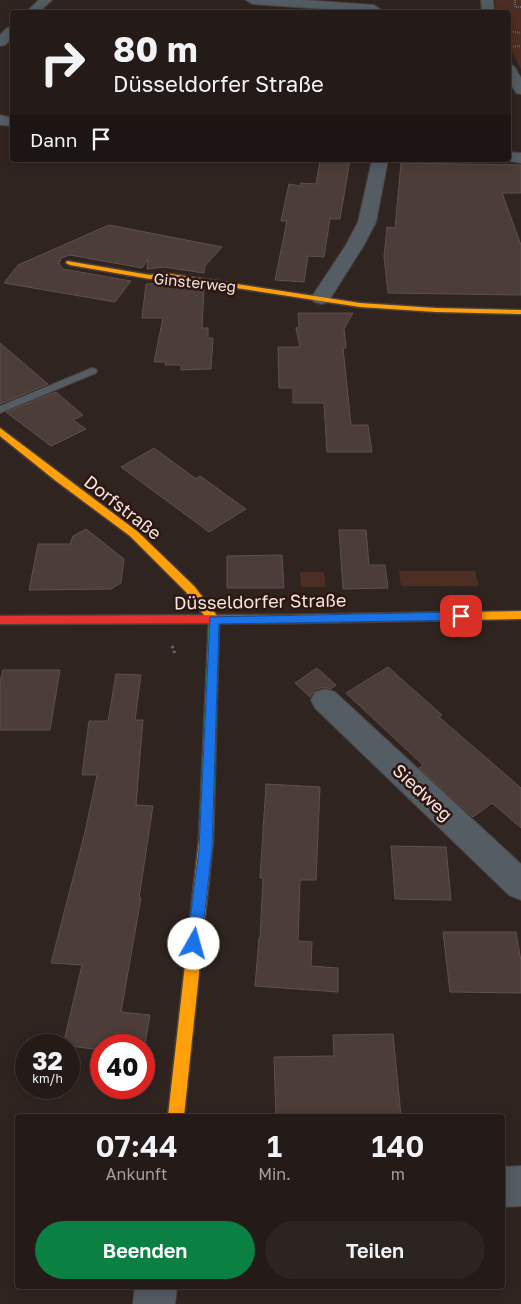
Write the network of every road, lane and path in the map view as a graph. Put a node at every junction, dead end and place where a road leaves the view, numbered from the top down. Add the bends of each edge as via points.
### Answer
1 (46, 0) edge
2 (251, 0) edge
3 (515, 0) edge
4 (521, 7) edge
5 (374, 9) dead end
6 (34, 10) edge
7 (10, 32) edge
8 (0, 42) edge
9 (511, 72) edge
10 (521, 90) edge
11 (380, 162) edge
12 (70, 262) dead end
13 (321, 298) junction
14 (521, 312) edge
15 (92, 371) dead end
16 (0, 410) edge
17 (0, 432) edge
18 (521, 615) edge
19 (0, 620) edge
20 (214, 620) junction
21 (325, 700) dead end
22 (521, 885) edge
23 (176, 1114) edge
24 (521, 1186) edge
25 (505, 1187) edge
26 (156, 1289) edge
27 (154, 1304) edge

1 - 6 street
2 - 5 street
3 - 4 path via 515,7
7 - 8 street
9 - 10 street
11 - 13 street via 367,222
12 - 13 street, Ginsterweg via 150,277 164,275
13 - 14 street, Ginsterweg via 360,305
15 - 16 lane
17 - 20 street, Dorfstraße via 134,534 190,589
18 - 20 street, Düsseldorfer Straße
19 - 20 street, Düsseldorfer Straße
20 - 23 street via 206,849
21 - 22 street, Siedweg
24 - 25 street
26 - 27 street

